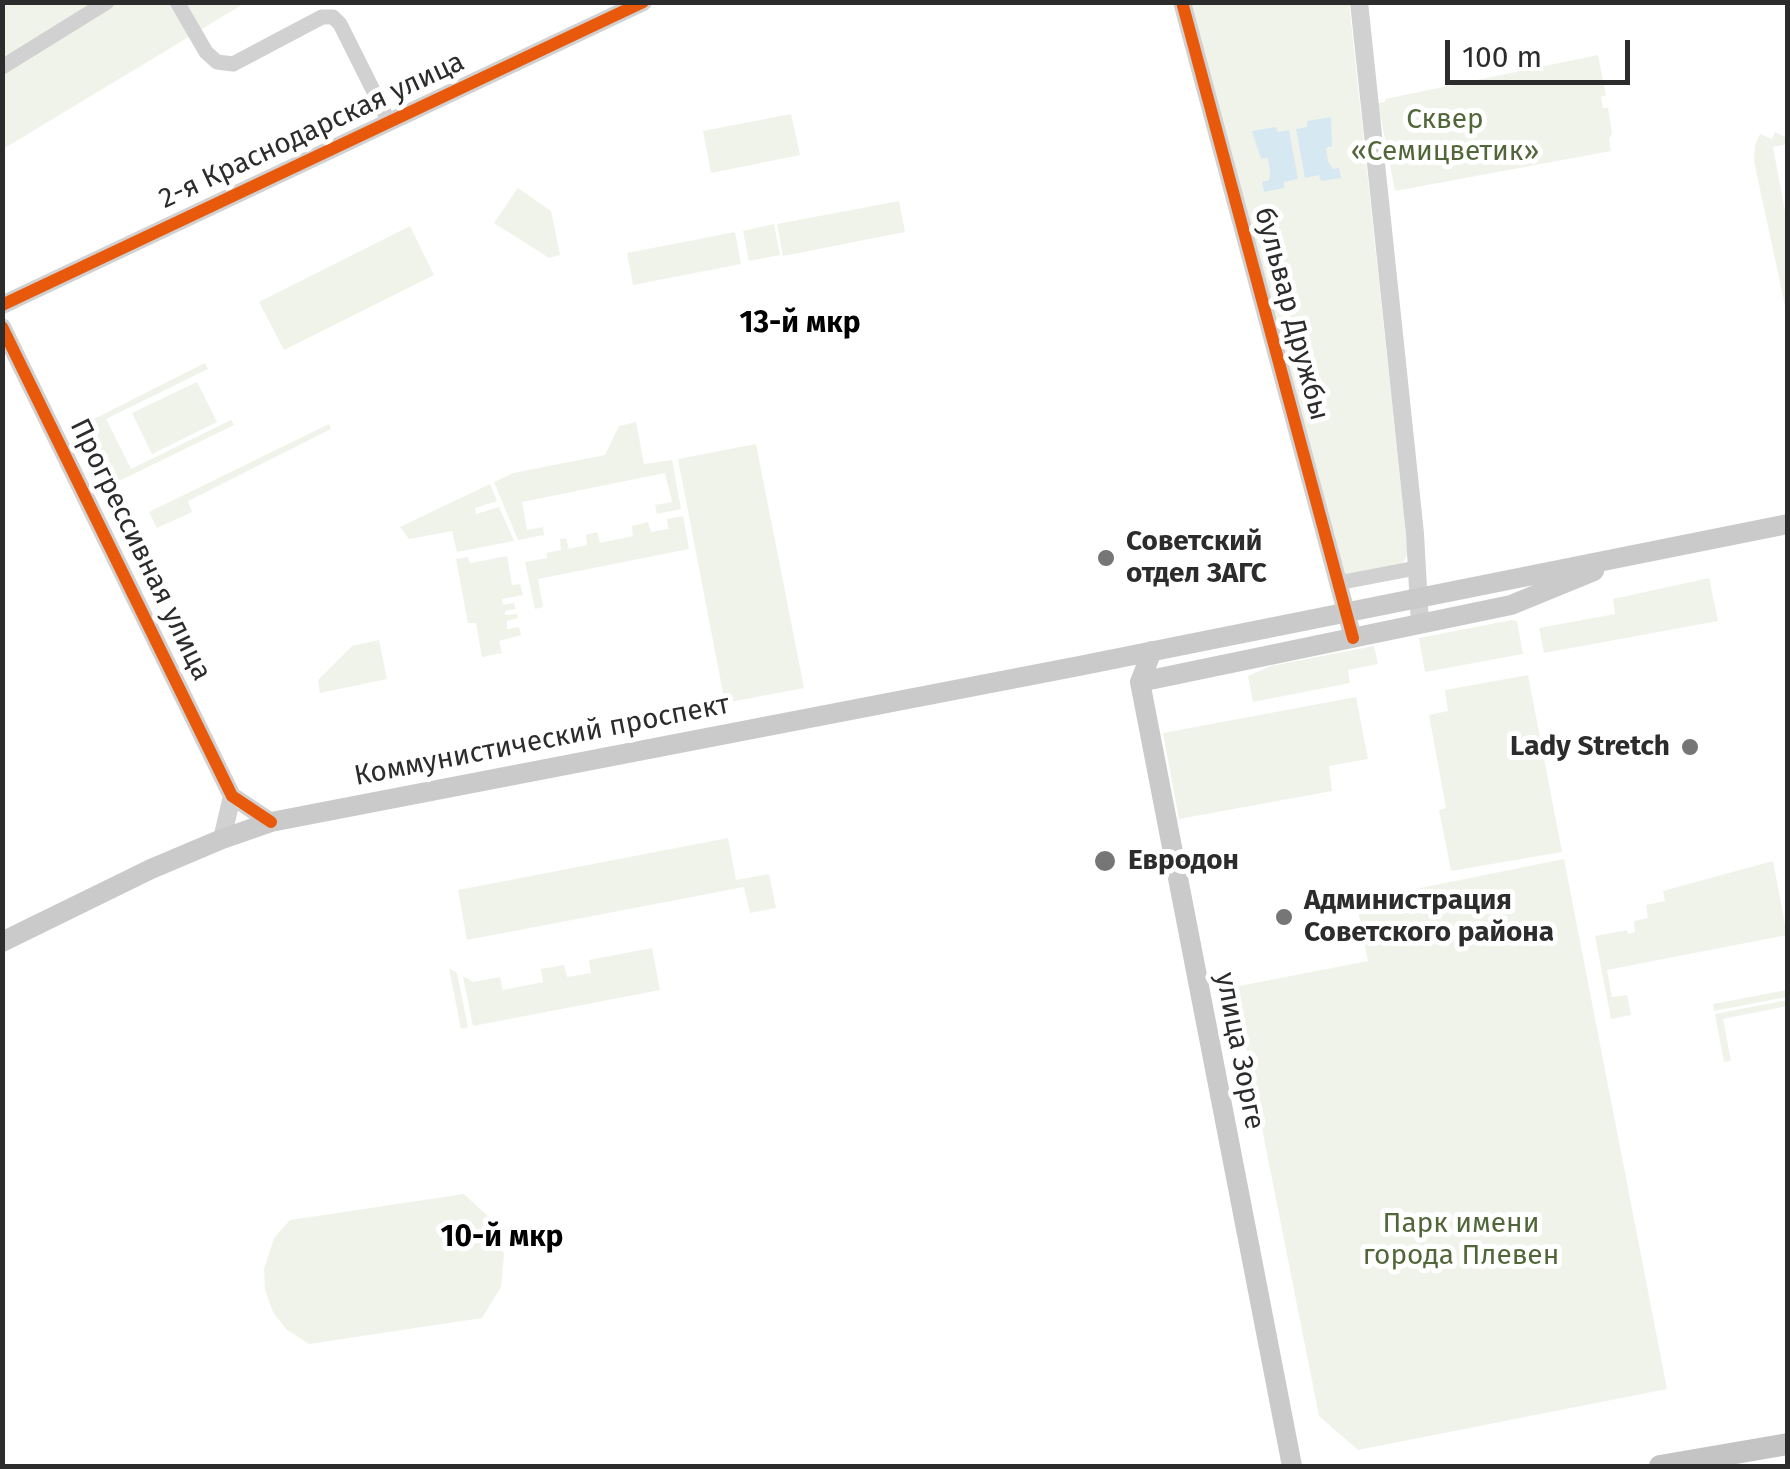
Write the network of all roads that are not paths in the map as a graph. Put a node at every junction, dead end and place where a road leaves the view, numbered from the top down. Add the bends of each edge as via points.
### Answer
1 (106, 2) edge
2 (177, 2) edge
3 (643, 2) edge
4 (1182, 2) edge
5 (1359, 2) edge
6 (2, 66) edge
7 (389, 122) junction
8 (2, 305) edge
9 (2, 327) edge
10 (1788, 524) edge
11 (1633, 555) junction
12 (1416, 568) junction
13 (1338, 583) junction
14 (1418, 596) junction
15 (1346, 611) junction
16 (1420, 624) junction
17 (1353, 638) junction
18 (1152, 651) junction
19 (1114, 659) junction
20 (1140, 682) junction
21 (232, 796) junction
22 (271, 822) junction
23 (222, 839) junction
24 (2, 942) edge
25 (1788, 1444) edge
26 (1293, 1465) edge
27 (1660, 1466) edge

1 - 6 street
2 - 7 street via 206,52 233,64 332,17
3 - 7 street, 2-я Краснодарская улица
4 - 13 street, бульвар Дружбы
5 - 12 street
7 - 8 street, 2-я Краснодарская улица
9 - 21 street, Прогрессивная улица
10 - 11 main road, Коммунистический проспект
11 - 14 main road, Коммунистический проспект
11 - 16 main road, Коммунистический проспект via 1511,605
12 - 13 street
12 - 14 street
13 - 15 street, бульвар Дружбы
14 - 15 main road, Коммунистический проспект
14 - 16 street
15 - 17 street, бульвар Дружбы
15 - 18 main road, Коммунистический проспект
16 - 17 main road, Коммунистический проспект
17 - 20 main road, Коммунистический проспект
18 - 19 main road, Коммунистический проспект
18 - 20 main road
19 - 20 main road
19 - 22 main road, Коммунистический проспект
20 - 26 main road, улица Зорге
21 - 22 street
21 - 23 street
22 - 23 main road, Коммунистический проспект
23 - 24 main road, Коммунистический проспект
25 - 27 main road

